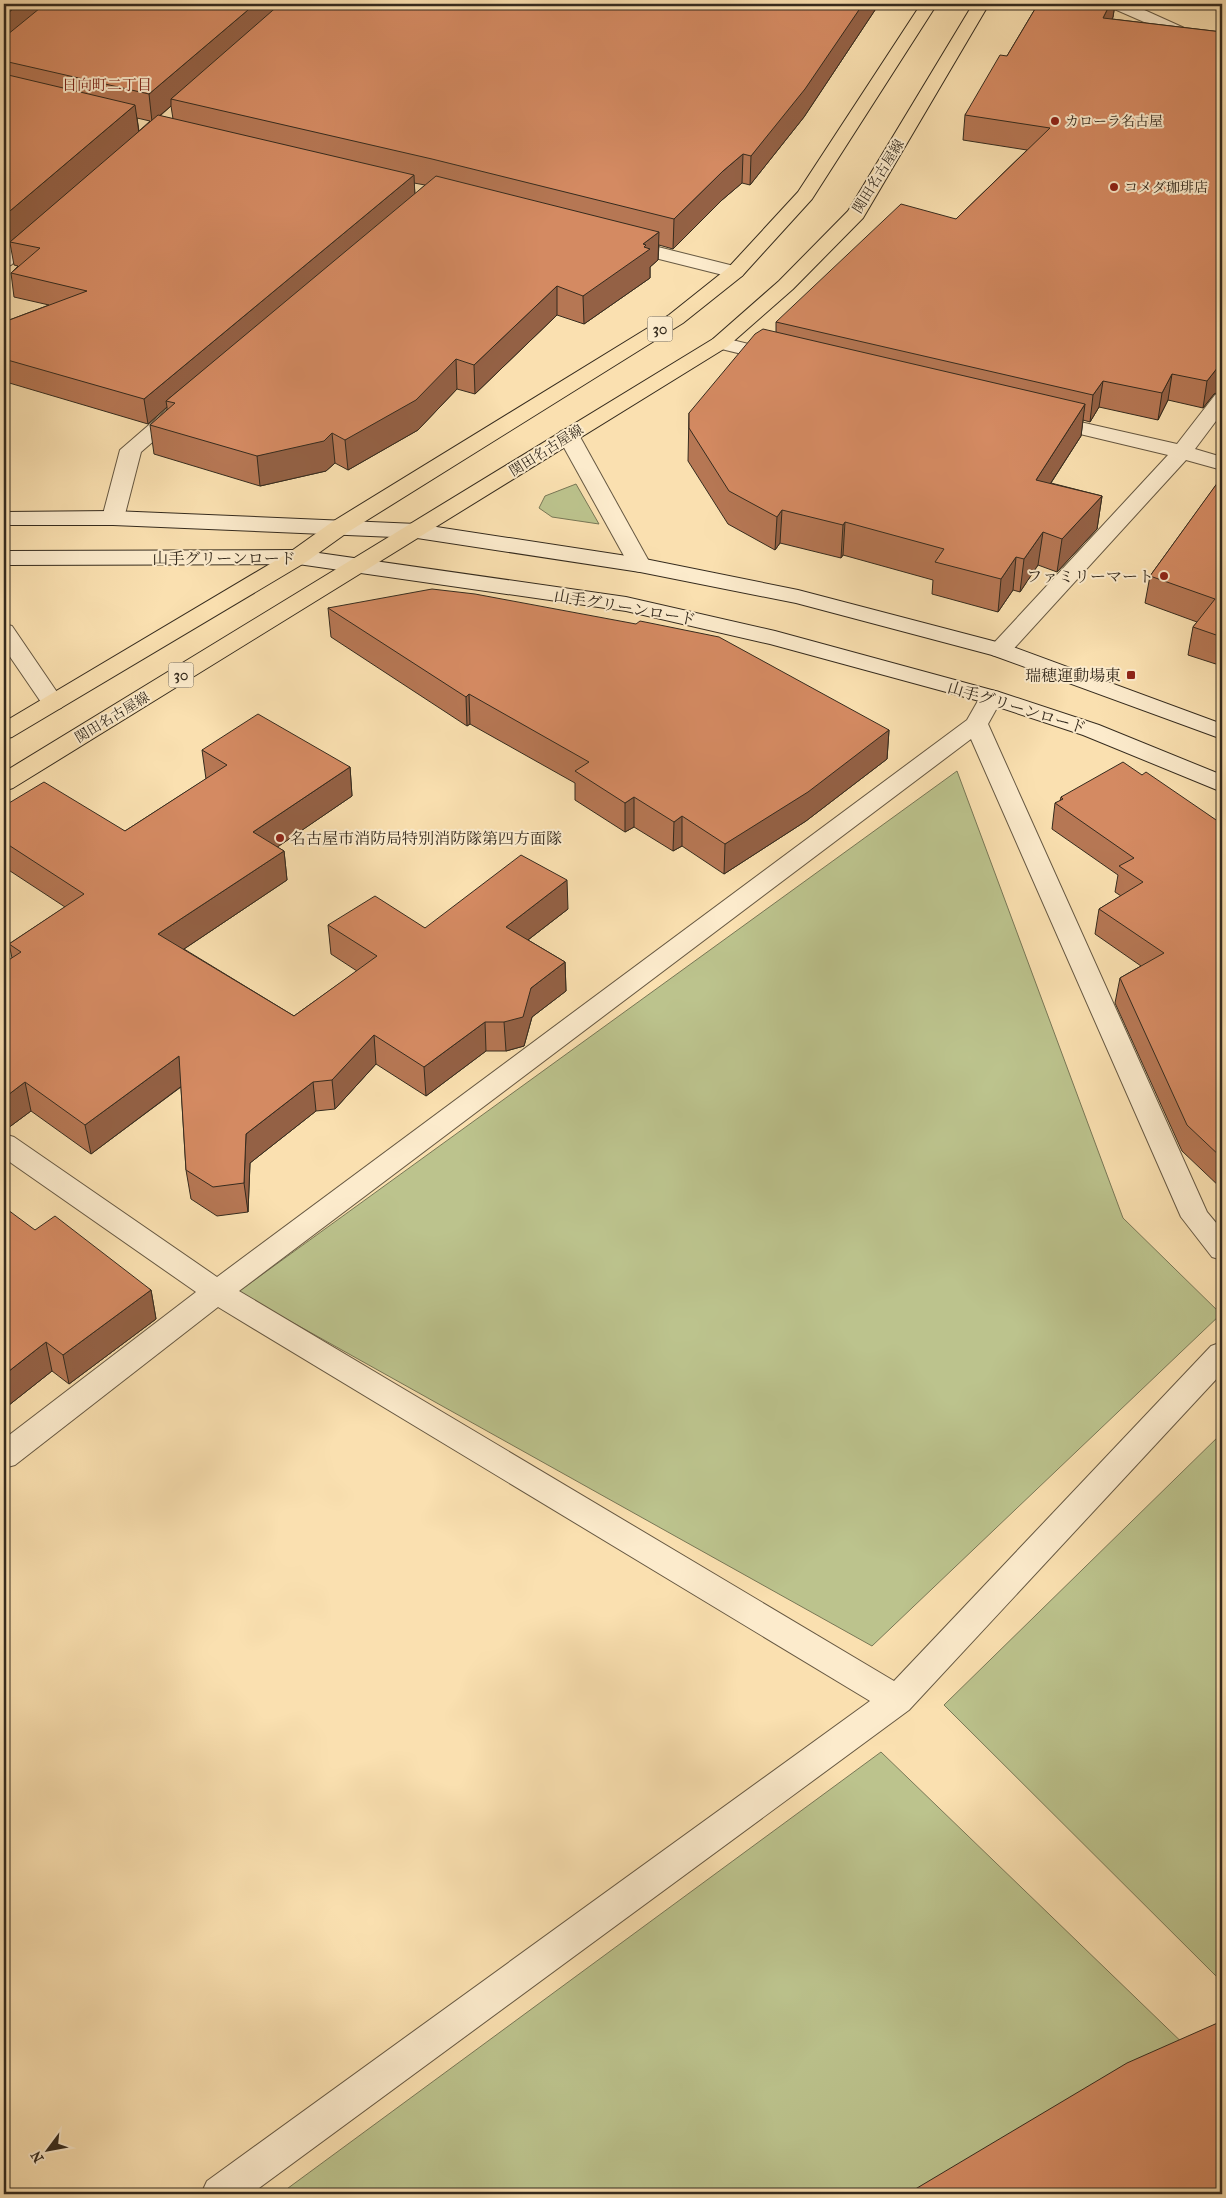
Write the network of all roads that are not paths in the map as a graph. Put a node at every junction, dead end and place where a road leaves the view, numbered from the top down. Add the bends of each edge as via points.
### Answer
1 (929, 4) edge
2 (981, 4) edge
3 (1118, 4) edge
4 (1222, 51) edge
5 (57, 216) edge
6 (602, 239) edge
7 (4, 261) edge
8 (734, 272) junction
9 (720, 343) junction
10 (797, 361) edge
11 (191, 399) edge
12 (1222, 399) edge
13 (1028, 416) edge
14 (568, 435) junction
15 (1182, 452) junction
16 (1222, 464) edge
17 (113, 518) junction
18 (4, 519) edge
19 (340, 527) junction
20 (417, 531) junction
21 (298, 557) junction
22 (4, 558) edge
23 (640, 565) junction
24 (358, 566) junction
25 (4, 631) edge
26 (1000, 650) junction
27 (991, 697) junction
28 (53, 703) junction
29 (976, 724) junction
30 (4, 732) edge
31 (1222, 732) edge
32 (4, 783) edge
33 (1222, 784) edge
34 (4, 1144) edge
35 (1222, 1249) edge
36 (217, 1292) junction
37 (1222, 1354) edge
38 (4, 1456) edge
39 (897, 1700) junction
40 (220, 2194) edge

1 - 8 main road, 30 via 805,195
2 - 9 main road, 関田名古屋線 / 30 via 856,214 786,285
3 - 4 street
5 - 7 street
6 - 8 street
8 - 19 main road, 30 via 676,319
9 - 10 street
9 - 14 main road, 関田名古屋線 / 30
11 - 17 street via 131,450
12 - 15 street
13 - 15 street
14 - 20 main road, 関田名古屋線 / 30
14 - 23 street
15 - 16 street
15 - 26 street
17 - 18 street, 山手グリーンロード
17 - 19 street, 山手グリーンロード
19 - 20 street, 山手グリーンロード
19 - 21 main road, 30
20 - 23 street, 山手グリーンロード
20 - 24 main road, 関田名古屋線 / 30
21 - 22 street, 山手グリーンロード
21 - 24 street, 山手グリーンロード
21 - 28 main road, 30
23 - 26 street, 山手グリーンロード via 798,598
24 - 27 street, 山手グリーンロード via 626,604 775,638
24 - 32 main road, 関田名古屋線 / 30
25 - 28 street
26 - 31 street, 山手グリーンロード
27 - 29 street
27 - 33 street, 山手グリーンロード via 1091,730
28 - 30 main road, 30
29 - 35 street via 1195,1217
29 - 36 street
34 - 36 street
36 - 38 street
36 - 39 street
37 - 39 street
39 - 40 street

